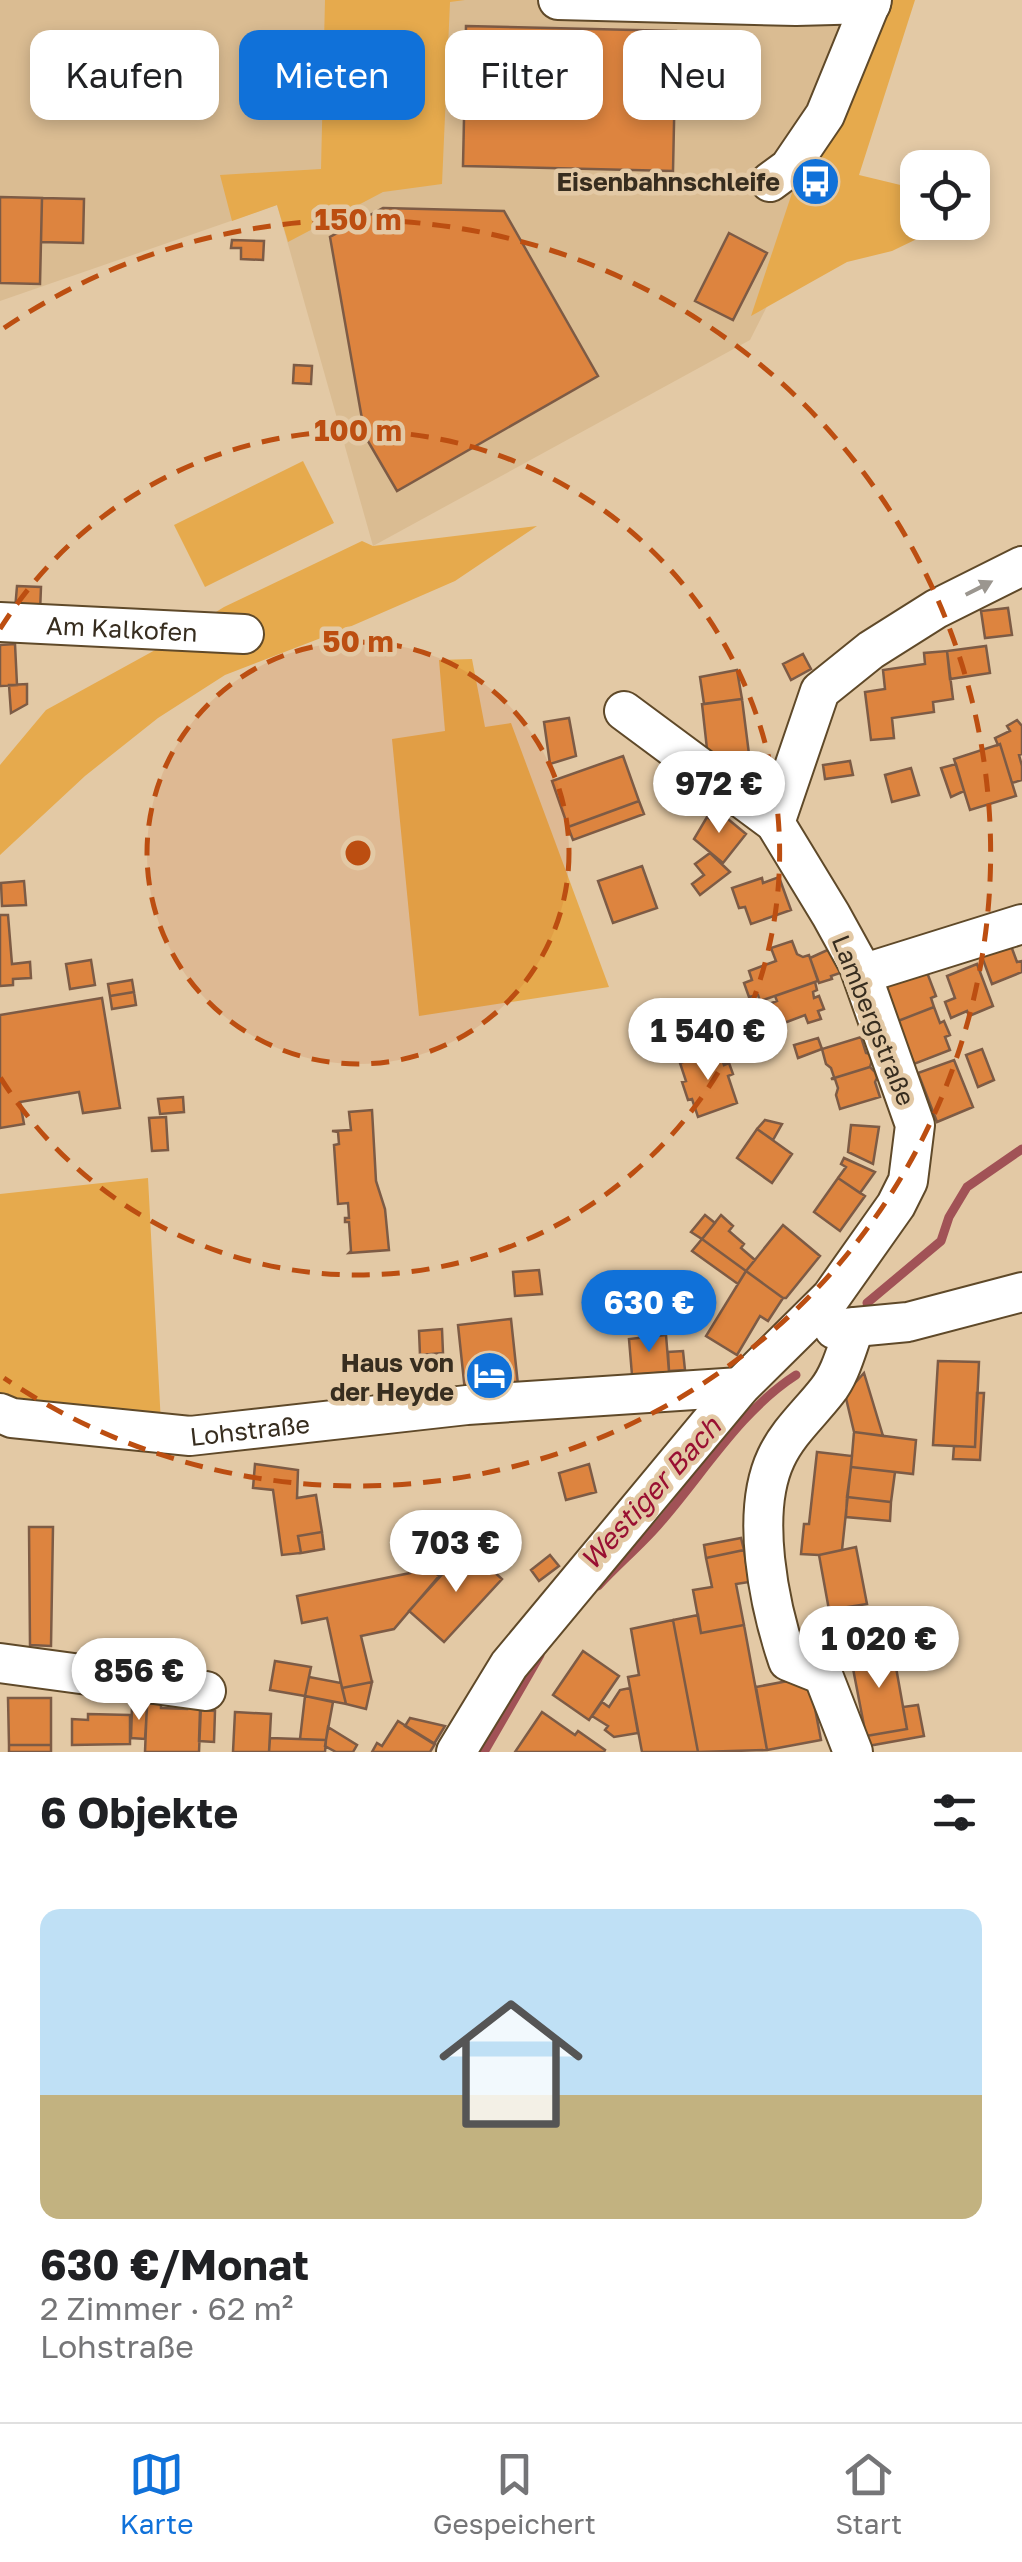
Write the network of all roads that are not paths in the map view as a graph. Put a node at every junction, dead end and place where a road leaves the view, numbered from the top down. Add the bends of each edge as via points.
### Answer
1 (558, 0) edge
2 (871, 2) edge
3 (822, 3) edge
4 (770, 182) dead end
5 (1022, 566) edge
6 (0, 622) edge
7 (244, 634) dead end
8 (624, 712) dead end
9 (775, 824) junction
10 (1022, 924) edge
11 (862, 974) junction
12 (1022, 1292) edge
13 (855, 1327) junction
14 (795, 1334) junction
15 (740, 1387) junction
16 (0, 1413) edge
17 (0, 1663) edge
18 (206, 1690) dead end
19 (456, 1752) edge
20 (853, 1752) edge

1 - 3 street
2 - 3 street
2 - 4 street via 824,116 789,168
9 -> 5 street via 820,690 936,610
6 - 7 street, Am Kalkofen
8 - 9 street
9 - 11 street, Lambergstraße
10 - 11 street
11 - 14 street, Lambergstraße via 916,1125 908,1182 861,1257
12 - 13 street via 908,1322
13 - 14 street
13 - 20 street via 831,1387 776,1456 767,1482 763,1550 788,1662 823,1675
14 - 15 street, Lambergstraße
15 - 16 street, Lohstraße via 467,1405 190,1436
15 - 19 street, Lambergstraße via 510,1665
17 - 18 street

